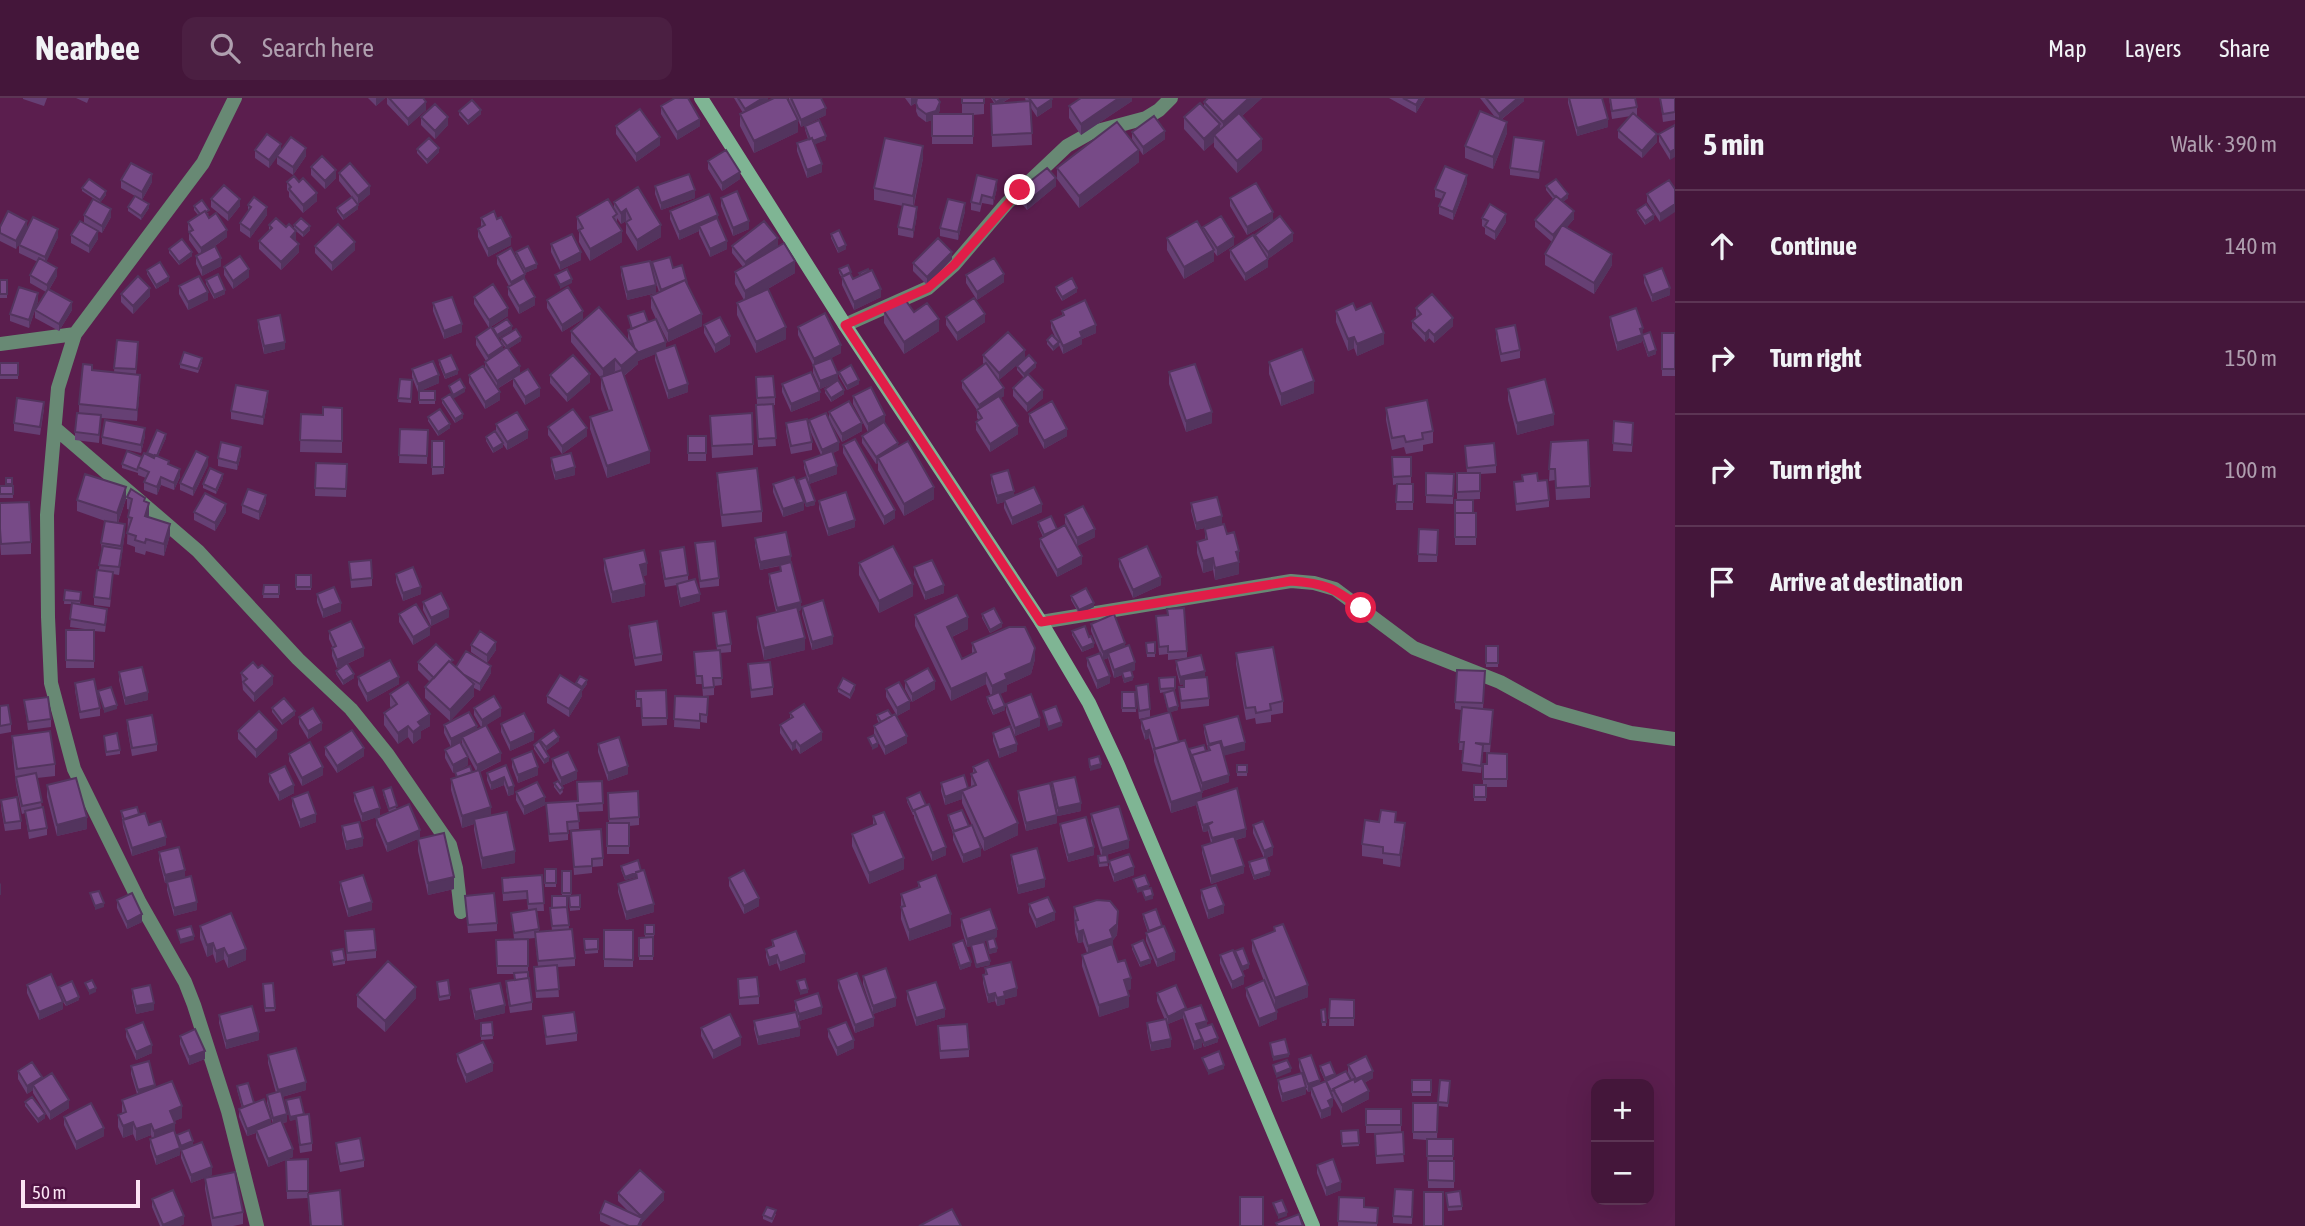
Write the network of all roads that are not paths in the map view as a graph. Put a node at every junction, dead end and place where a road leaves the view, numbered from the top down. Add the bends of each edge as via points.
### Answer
1 (235, 98) edge
2 (701, 98) edge
3 (1171, 98) edge
4 (845, 325) junction
5 (75, 334) junction
6 (0, 344) edge
7 (55, 429) junction
8 (1041, 622) junction
9 (1675, 739) edge
10 (461, 912) dead end
11 (257, 1226) edge
12 (1313, 1226) edge

1 - 5 street via 203,163
2 - 4 main road
3 - 4 street via 1146,118 1090,133 1067,146 928,288
4 - 8 main road
5 - 6 street
5 - 7 street via 58,388
7 - 10 street via 198,551 351,709 450,845
7 - 11 street via 47,515 48,617 51,682 66,747 140,903 185,982 228,1111
8 - 9 street via 1291,581 1314,583 1335,589 1414,648 1500,682 1553,711 1631,733
8 - 12 main road via 1089,702 1112,752

